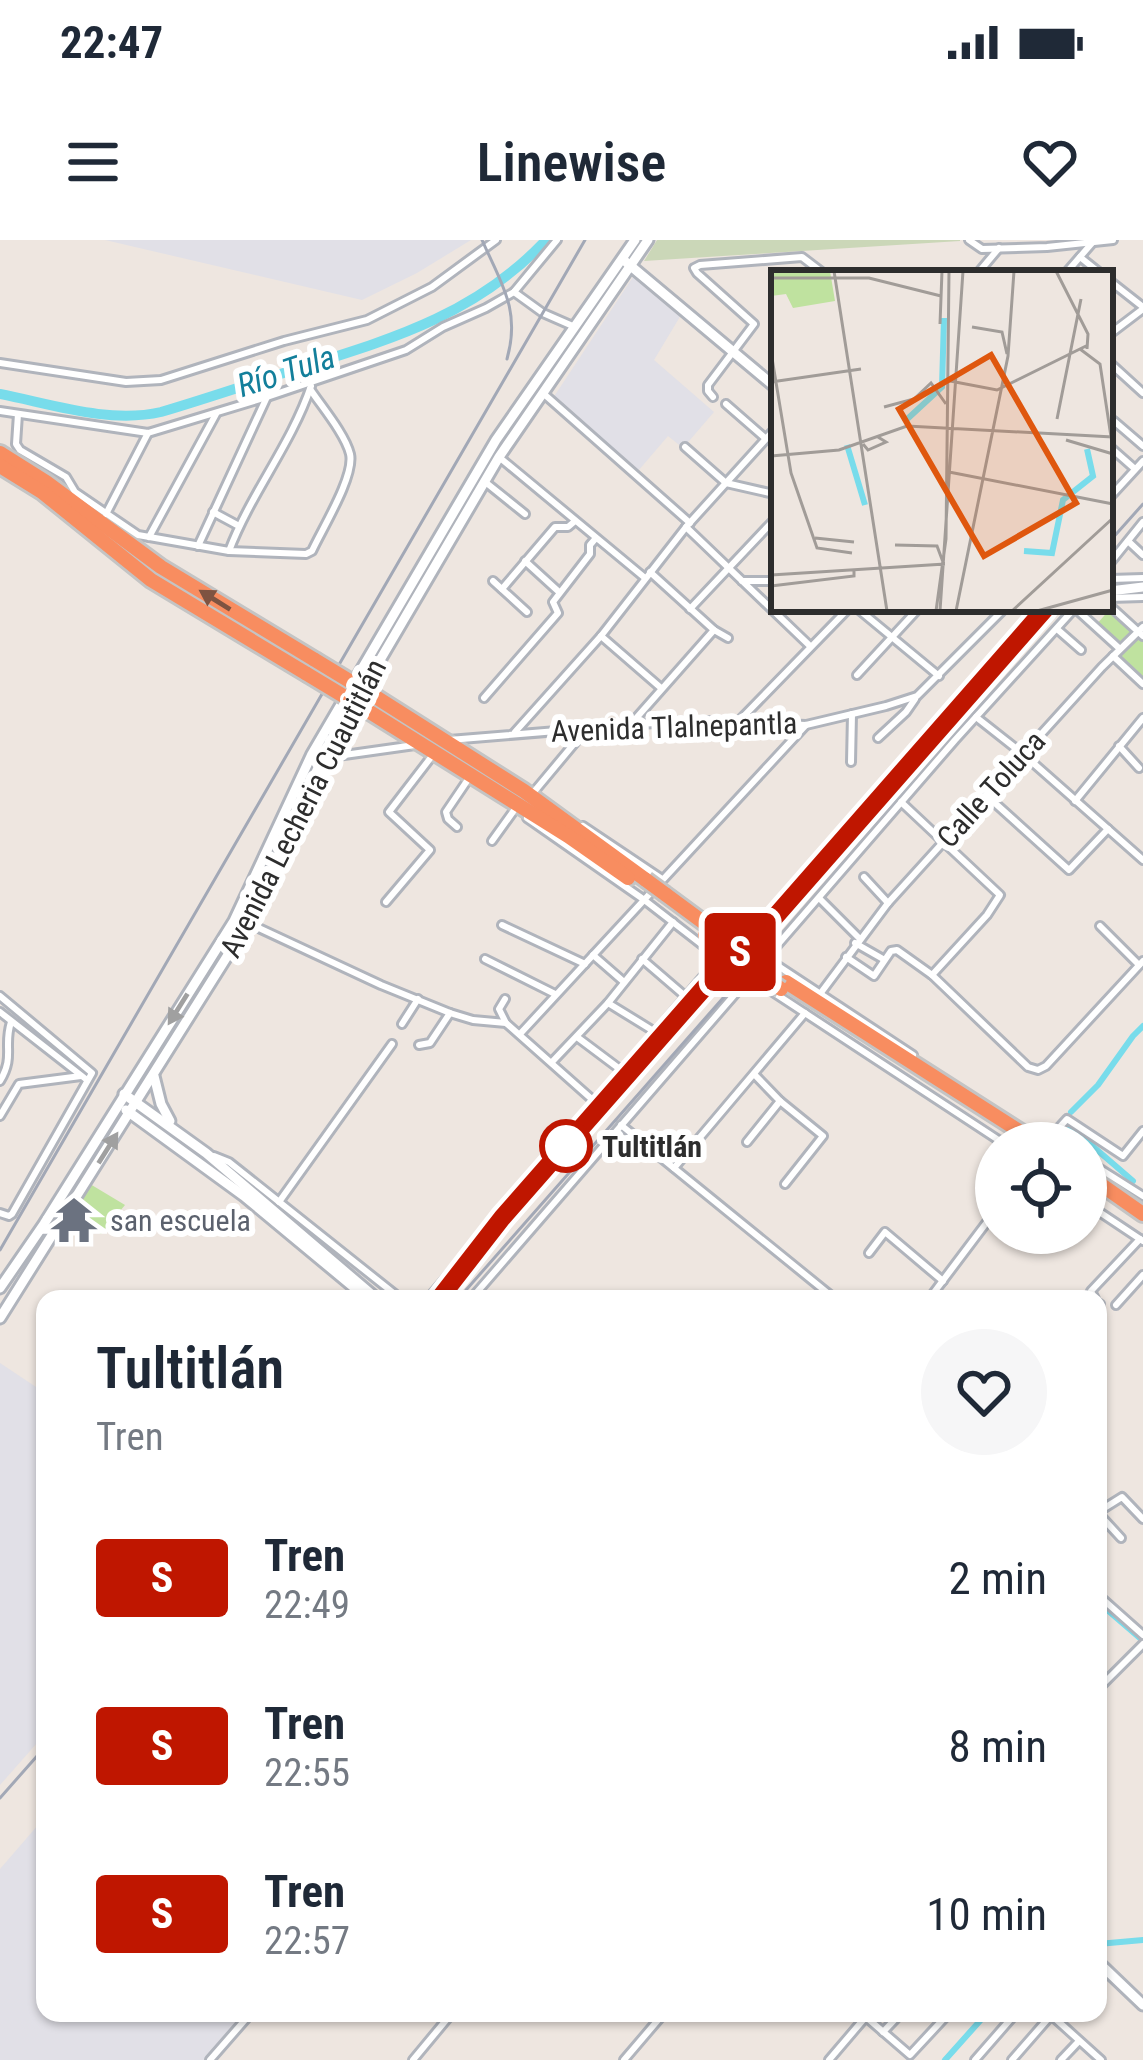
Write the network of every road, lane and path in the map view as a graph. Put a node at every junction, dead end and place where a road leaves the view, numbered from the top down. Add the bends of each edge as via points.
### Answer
1 (496, 240) edge
2 (557, 240) edge
3 (634, 240) edge
4 (648, 240) edge
5 (969, 240) edge
6 (1113, 240) edge
7 (1079, 242) edge
8 (1044, 243) edge
9 (1092, 243) junction
10 (999, 248) junction
11 (1080, 257) junction
12 (627, 262) junction
13 (819, 270) edge
14 (981, 270) edge
15 (1069, 270) edge
16 (1096, 270) edge
17 (1113, 283) edge
18 (514, 292) junction
19 (1143, 308) edge
20 (575, 327) junction
21 (1113, 332) edge
22 (734, 352) junction
23 (0, 363) edge
24 (1113, 366) edge
25 (771, 383) edge
26 (311, 386) junction
27 (542, 393) junction
28 (1143, 393) edge
29 (268, 397) junction
30 (713, 397) dead end
31 (726, 404) dead end
32 (0, 411) edge
33 (218, 412) junction
34 (18, 414) junction
35 (1114, 421) dead end
36 (148, 433) junction
37 (771, 433) edge
38 (765, 438) junction
39 (1143, 446) edge
40 (685, 447) dead end
41 (1113, 450) edge
42 (0, 453) edge
43 (499, 457) junction
44 (1143, 461) edge
45 (0, 466) edge
46 (1135, 470) junction
47 (1113, 476) edge
48 (484, 481) junction
49 (725, 483) junction
50 (1121, 484) junction
51 (771, 493) edge
52 (1113, 493) edge
53 (213, 512) junction
54 (106, 514) junction
55 (525, 514) dead end
56 (575, 520) junction
57 (1143, 522) edge
58 (771, 523) edge
59 (688, 525) junction
60 (238, 526) junction
61 (148, 537) junction
62 (596, 538) junction
63 (1127, 540) junction
64 (198, 546) junction
65 (229, 550) junction
66 (1143, 555) edge
67 (1113, 559) edge
68 (525, 561) junction
69 (728, 567) junction
70 (648, 575) junction
71 (1113, 579) edge
72 (740, 580) junction
73 (493, 581) dead end
74 (771, 581) edge
75 (1143, 583) edge
76 (502, 589) junction
77 (559, 592) junction
78 (1113, 597) edge
79 (1143, 597) edge
80 (1113, 598) edge
81 (1113, 601) edge
82 (690, 609) junction
83 (771, 609) edge
84 (527, 612) dead end
85 (774, 612) edge
86 (845, 612) edge
87 (862, 612) edge
88 (915, 612) edge
89 (1001, 612) edge
90 (1072, 612) edge
91 (1078, 612) edge
92 (1056, 628) junction
93 (715, 630) junction
94 (1142, 632) edge
95 (601, 636) junction
96 (891, 637) junction
97 (728, 638) dead end
98 (810, 646) junction
99 (1081, 650) dead end
100 (1116, 652) junction
101 (311, 667) junction
102 (857, 675) dead end
103 (939, 676) junction
104 (1143, 684) edge
105 (662, 688) junction
106 (917, 696) junction
107 (484, 698) dead end
108 (852, 713) junction
109 (976, 717) junction
110 (1143, 718) edge
111 (739, 722) junction
112 (631, 724) junction
113 (806, 725) junction
114 (588, 727) junction
115 (514, 733) junction
116 (878, 738) dead end
117 (1119, 746) junction
118 (1023, 754) junction
119 (317, 756) junction
120 (432, 756) junction
121 (851, 762) dead end
122 (1139, 768) dead end
123 (469, 778) junction
124 (533, 793) junction
125 (986, 795) junction
126 (1075, 801) junction
127 (901, 802) junction
128 (515, 809) junction
129 (457, 827) dead end
130 (1108, 829) junction
131 (492, 841) dead end
132 (944, 841) junction
133 (1143, 860) edge
134 (864, 877) dead end
135 (653, 890) junction
136 (818, 898) junction
137 (386, 902) dead end
138 (887, 903) junction
139 (673, 922) junction
140 (248, 923) junction
141 (502, 925) dead end
142 (1100, 926) dead end
143 (857, 940) junction
144 (593, 955) junction
145 (846, 957) junction
146 (766, 958) junction
147 (485, 959) dead end
148 (642, 959) junction
149 (884, 959) junction
150 (1141, 963) edge
151 (585, 964) junction
152 (932, 975) junction
153 (750, 977) junction
154 (624, 982) junction
155 (784, 986) junction
156 (555, 994) junction
157 (820, 994) junction
158 (0, 996) edge
159 (686, 997) junction
160 (418, 999) junction
161 (505, 999) dead end
162 (608, 1003) junction
163 (0, 1012) edge
164 (450, 1012) junction
165 (805, 1013) junction
166 (11, 1021) junction
167 (506, 1023) junction
168 (402, 1024) dead end
169 (655, 1032) junction
170 (520, 1034) junction
171 (577, 1037) junction
172 (392, 1044) dead end
173 (419, 1045) dead end
174 (552, 1063) junction
175 (621, 1070) junction
176 (754, 1074) junction
177 (154, 1075) junction
178 (87, 1076) junction
179 (0, 1081) edge
180 (121, 1100) junction
181 (780, 1101) junction
182 (137, 1102) junction
183 (595, 1102) junction
184 (130, 1113) junction
185 (0, 1116) edge
186 (989, 1122) edge
187 (1013, 1122) edge
188 (1016, 1122) edge
189 (621, 1125) junction
190 (975, 1125) edge
191 (177, 1131) junction
192 (1143, 1131) edge
193 (747, 1142) dead end
194 (1107, 1145) edge
195 (206, 1153) junction
196 (674, 1168) junction
197 (1107, 1173) edge
198 (785, 1184) dead end
199 (1107, 1189) edge
200 (1143, 1196) edge
201 (279, 1202) junction
202 (1107, 1204) edge
203 (0, 1213) edge
204 (1143, 1214) edge
205 (1107, 1215) edge
206 (1142, 1234) edge
207 (975, 1238) edge
208 (308, 1243) junction
209 (869, 1253) dead end
210 (1143, 1275) edge
211 (943, 1281) junction
212 (0, 1288) edge
213 (358, 1290) edge
214 (366, 1290) edge
215 (390, 1290) edge
216 (436, 1290) edge
217 (479, 1290) edge
218 (824, 1290) edge
219 (936, 1290) edge
220 (1091, 1290) edge
221 (1116, 1305) dead end
222 (0, 1318) edge
223 (1107, 1506) edge
224 (1143, 1519) edge
225 (1107, 1523) edge
226 (1120, 1538) dead end
227 (1107, 1603) edge
228 (1143, 1635) edge
229 (1143, 1644) edge
230 (1107, 1680) edge
231 (1107, 1972) edge
232 (1143, 2005) edge
233 (242, 2022) edge
234 (445, 2022) edge
235 (656, 2022) edge
236 (862, 2022) edge
237 (874, 2022) edge
238 (892, 2022) edge
239 (940, 2022) edge
240 (1008, 2022) edge
241 (1044, 2022) edge
242 (1060, 2022) edge
243 (883, 2032) junction
244 (1080, 2040) junction
245 (832, 2057) edge
246 (210, 2060) edge
247 (413, 2060) edge
248 (624, 2060) edge
249 (843, 2060) edge
250 (975, 2060) edge
251 (1012, 2060) edge
252 (1061, 2060) edge
253 (1101, 2060) edge

1 - 23 street via 379,314 161,380
2 - 18 street
3 - 12 main road, Avenida Lecheria Cuautitlán
4 - 12 main road, Avenida Lecheria Cuautitlán
5 - 10 street via 979,249
6 - 9 street
7 - 8 street
7 - 9 street
8 - 10 street
9 - 11 street
10 - 14 street
11 - 15 street
11 - 16 street
12 - 20 main road, Avenida Lecheria Cuautitlán
12 - 22 main road
12 - 27 main road, Avenida Lecheria Cuautitlán
13 - 22 street via 802,257 694,268 754,322
17 - 19 street
18 - 20 street
18 - 26 street via 406,350
19 - 21 street
20 - 119 main road, Avenida Lecheria Cuautitlán via 496,440
22 - 25 main road
22 - 30 street via 708,385
24 - 28 street
26 - 29 street
26 - 60 street
26 - 65 street via 351,463 312,550
27 - 43 main road, Avenida Lecheria Cuautitlán
27 - 59 street
29 - 33 street
29 - 53 street
31 - 38 street
32 - 34 street
33 - 36 street
33 - 61 street
34 - 36 street
34 - 54 street via 17,447
35 - 39 street
36 - 54 street
37 - 38 street
38 - 49 street
40 - 49 street
41 - 46 street
101 -> 42 highway
43 - 48 main road, Avenida Lecheria Cuautitlán
43 - 56 street
44 - 46 street
45 - 101 highway via 151,580
46 - 50 street
47 - 50 street
48 - 55 street
48 - 119 main road, Avenida Lecheria Cuautitlán
49 - 51 street
49 - 59 street
50 - 52 street
53 - 60 street
53 - 64 street
54 - 61 street
56 - 62 street
56 - 68 street via 555,526
57 - 63 street
58 - 69 street
59 - 69 street
59 - 70 street
60 - 65 street
61 - 64 street
62 - 70 street
62 - 77 street
63 - 66 street
63 - 67 street
64 - 65 street
68 - 76 street
68 - 77 street
69 - 72 street
69 - 82 street
70 - 82 street
70 - 95 street
71 - 75 street
72 - 74 street
72 - 83 street
73 - 76 street
75 - 78 main road
76 - 84 street
77 - 107 street via 558,613
79 - 80 street
81 - 94 street
82 - 93 street
85 - 98 street
86 - 98 street
87 - 96 street
88 - 96 street
89 - 103 street, Avenida Tlalnepantla
90 - 92 street
91 - 100 street
92 - 99 street
92 - 109 street
93 - 97 street
93 - 105 street
94 - 100 street, Calle Toluca
95 - 105 street
95 - 115 street
96 - 102 street
96 - 103 street
98 - 111 street
100 - 104 street
100 - 118 street, Calle Toluca
101 - 135 highway, bridge via 524,791
103 - 106 street, Avenida Tlalnepantla
105 - 112 street
106 - 108 street, Avenida Tlalnepantla
106 - 116 street
108 - 113 street, Avenida Tlalnepantla
108 - 121 street
109 - 118 street
109 - 127 street
110 - 117 street
111 - 112 street, Avenida Tlalnepantla
111 - 113 street, Avenida Tlalnepantla
112 - 114 street, Avenida Tlalnepantla
113 - 135 street
114 - 115 street, Avenida Tlalnepantla
114 - 124 street
115 - 124 street, Avenida Tlalnepantla via 453,740
117 - 122 street
117 - 126 street
118 - 125 street, Calle Toluca
118 - 126 street
119 - 120 street via 414,745
119 - 140 main road, Avenida Lecheria Cuautitlán
119 -> 180 main road, Avenida Lecheria Cuautitlán via 234,921
120 - 123 street
120 - 137 street via 388,812 430,850
123 - 128 street
123 - 129 street via 446,812
124 - 135 street
125 - 130 street via 1069,870
125 - 132 street, Calle Toluca
126 - 130 street
127 - 132 street
127 - 136 street
128 - 131 street
128 - 135 street
130 - 133 street
132 - 138 street, Calle Toluca
132 - 152 street via 1000,895
134 - 138 street
135 - 139 street
135 - 144 street
135 - 155 highway, bridge
136 - 143 street
136 - 146 street
138 - 143 street, Calle Toluca
139 - 148 street
139 - 159 street via 719,958
140 - 160 street
140 - 177 main road, Avenida Lecheria Cuautitlán
141 - 151 street
142 - 150 street
143 - 145 street, Calle Toluca
143 - 149 street
144 - 151 street
144 - 154 street
145 - 149 street via 874,976
145 - 157 street, Calle Toluca
146 - 153 street
146 - 157 street
147 - 156 street
148 - 154 street
148 - 159 street
149 - 152 street via 897,950
150 - 152 street via 1038,1070
151 - 156 street
153 - 165 street
153 - 189 street
154 - 162 street
155 - 186 highway
155 - 187 highway
156 - 170 street
157 - 188 street
158 - 178 street
159 - 169 street
160 - 164 street
160 - 168 street
161 - 167 street via 499,1009
162 - 169 street
162 - 171 street
163 - 166 street
164 - 167 street
164 - 173 street via 430,1043
165 - 176 street
165 - 190 street
166 - 178 street
166 - 179 street via 10,1062
167 - 170 street
169 - 175 street
170 - 174 street
171 - 174 street
171 - 175 street
172 - 201 street
174 - 183 street
175 - 183 street
176 - 181 street
176 - 196 street
177 - 182 main road, Avenida Lecheria Cuautitlán
177 - 191 main road
178 - 185 street via 20,1084
178 - 203 street via 11,1214
180 - 182 main road
180 - 184 main road
180 - 212 main road, Avenida Lecheria Cuautitlán
181 - 193 street
181 - 198 street via 823,1136
182 - 184 main road, Avenida Lecheria Cuautitlán
182 - 191 main road
183 - 216 street
184 - 208 main road
222 -> 184 main road, Avenida Lecheria Cuautitlán
189 - 196 street
189 - 217 street
191 - 195 main road
192 - 194 street via 1123,1156
195 - 201 street
195 - 208 main road
196 - 218 street
197 - 200 street
199 - 204 highway
201 - 215 street
202 - 206 highway
205 - 206 street
206 - 220 street
207 - 211 street
208 - 213 main road
208 - 214 main road
209 - 211 street via 885,1232
210 - 221 street
211 - 219 street
223 - 224 street via 1122,1497
225 - 226 street
227 - 228 street
229 - 230 street
231 - 232 main road
233 - 246 street
234 - 247 street
235 - 248 street
236 - 245 street
237 - 243 street
238 - 243 street
239 - 243 street via 910,2054
240 - 250 street
241 - 251 street
242 - 244 street
244 - 252 street
244 - 253 street
245 - 249 street

